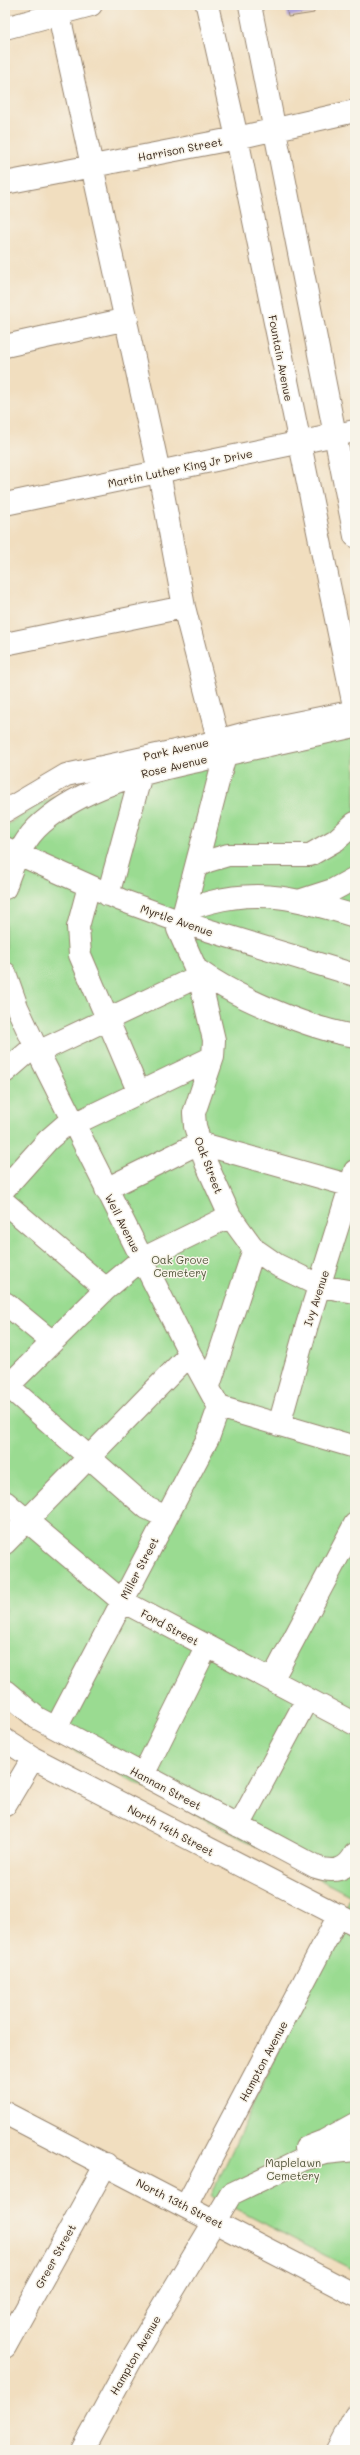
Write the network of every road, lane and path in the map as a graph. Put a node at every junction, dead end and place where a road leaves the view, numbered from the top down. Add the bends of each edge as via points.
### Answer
1 (91, 5) edge
2 (207, 5) edge
3 (250, 5) edge
4 (59, 15) junction
5 (5, 28) edge
6 (355, 111) edge
7 (275, 128) junction
8 (237, 138) junction
9 (94, 166) junction
10 (5, 183) edge
11 (126, 319) junction
12 (5, 346) edge
13 (355, 431) edge
14 (334, 436) junction
15 (299, 443) junction
16 (159, 472) junction
17 (5, 504) edge
18 (355, 536) edge
19 (184, 607) junction
20 (5, 644) edge
21 (355, 711) edge
22 (355, 726) edge
23 (222, 747) junction
24 (141, 774) junction
25 (5, 811) edge
26 (355, 823) edge
27 (12, 850) edge
28 (196, 867) junction
29 (355, 878) edge
30 (5, 888) edge
31 (98, 890) junction
32 (302, 900) junction
33 (355, 916) edge
34 (182, 919) junction
35 (197, 972) junction
36 (5, 973) edge
37 (355, 975) edge
38 (108, 1018) junction
39 (355, 1036) edge
40 (36, 1049) junction
41 (213, 1057) junction
42 (5, 1072) edge
43 (139, 1093) junction
44 (72, 1122) junction
45 (199, 1142) junction
46 (353, 1181) edge
47 (5, 1188) edge
48 (106, 1189) junction
49 (7, 1214) edge
50 (230, 1216) junction
51 (254, 1249) junction
52 (142, 1259) junction
53 (320, 1286) junction
54 (106, 1289) junction
55 (355, 1292) edge
56 (5, 1303) edge
57 (52, 1341) junction
58 (190, 1354) junction
59 (209, 1386) junction
60 (7, 1388) edge
61 (220, 1406) junction
62 (279, 1424) junction
63 (355, 1447) edge
64 (88, 1457) junction
65 (5, 1502) edge
66 (166, 1517) junction
67 (27, 1520) junction
68 (355, 1524) edge
69 (5, 1542) edge
70 (122, 1602) junction
71 (207, 1646) junction
72 (272, 1680) junction
73 (5, 1691) edge
74 (307, 1699) junction
75 (355, 1724) edge
76 (56, 1728) junction
77 (5, 1740) edge
78 (33, 1758) junction
79 (142, 1775) junction
80 (5, 1806) edge
81 (239, 1826) junction
82 (355, 1854) edge
83 (347, 1920) edge
84 (5, 2112) edge
85 (355, 2124) edge
86 (355, 2150) edge
87 (106, 2164) junction
88 (231, 2194) junction
89 (186, 2206) junction
90 (216, 2221) junction
91 (355, 2295) edge
92 (5, 2347) edge
93 (355, 2416) edge
94 (82, 2450) edge
95 (337, 2450) edge

1 - 4 street
2 - 8 street, Fountain Avenue
3 - 7 street
4 - 5 street
4 - 9 street
6 - 7 street, Harrison Street
7 - 8 street, Harrison Street
7 - 14 street
8 - 9 street, Harrison Street
8 - 15 street, Fountain Avenue
9 - 10 street, Harrison Street
9 - 11 street
11 - 12 street
11 - 16 street
13 - 14 street, Martin Luther King Jr Drive
14 - 15 street, Martin Luther King Jr Drive
14 - 18 street
15 - 16 street, Martin Luther King Jr Drive
15 - 21 street, Fountain Avenue
16 - 17 street, Martin Luther King Jr Drive
16 - 19 street
19 - 20 street
19 - 23 street
21 - 23 street, Park Avenue
22 - 23 street, Rose Avenue
23 - 24 street, Rose Avenue
23 - 25 street, Park Avenue via 198,746 66,776
23 - 28 street, Oak Street
24 - 27 street, Rose Avenue via 78,797 40,824
24 - 31 street
26 - 28 street via 330,845 310,855 228,855
27 - 30 street
27 - 31 street, Myrtle Avenue
28 - 34 street, Oak Street
29 - 32 street via 333,890
31 - 34 street, Myrtle Avenue
31 - 38 street via 78,927 78,948 88,977
32 - 33 street
32 - 34 street via 268,895 226,898 197,907
34 - 35 street, Oak Street via 178,929
34 - 37 street, Myrtle Avenue
35 - 38 street
35 - 39 street via 270,1008
35 - 41 street, Oak Street via 214,1040
36 - 40 street, Weil Avenue
38 - 40 street
38 - 43 street
40 - 42 street
40 - 44 street, Weil Avenue
41 - 43 street
41 - 45 street, Oak Street via 194,1113
43 - 44 street
44 - 47 street via 48,1140
44 - 48 street, Weil Avenue
45 - 46 street
45 - 48 street
45 - 50 street, Oak Street
46 - 53 street, Ivy Avenue
48 - 52 street, Weil Avenue
49 - 54 street
50 - 51 street, Oak Street
50 - 52 street
51 - 53 street, Oak Street via 277,1265
51 - 59 street
52 - 54 street
52 - 58 street, Weil Avenue
53 - 55 street, Oak Street
53 - 62 street, Ivy Avenue
54 - 57 street
56 - 57 street
57 - 60 street
58 - 59 street, Weil Avenue
58 - 64 street
59 - 61 street, Weil Avenue
60 - 64 street
61 - 62 street
61 - 66 street, Miller Street via 208,1438
62 - 63 street
64 - 66 street via 147,1508
64 - 67 street
65 - 67 street, Ford Street
66 - 70 street, Miller Street
67 - 69 street
67 - 70 street, Ford Street
68 - 72 street
70 - 71 street, Ford Street
70 - 76 street, Miller Street
71 - 72 street, Ford Street
71 - 79 street
72 - 74 street, Ford Street
73 - 76 street, Hannan Street via 37,1718
74 - 75 street, Ford Street
74 - 81 street
76 - 79 street, Hannan Street
77 - 78 street, North 14th Street
78 - 80 street
78 - 83 street, North 14th Street
79 - 81 street, Hannan Street
81 - 82 street, Hannan Street via 316,1867 333,1872 343,1868
83 - 89 street, Hampton Avenue
84 - 87 street, North 13th Street
85 - 88 street, Hampton Avenue via 313,2146 265,2161 243,2177
86 - 88 street via 325,2153 302,2160
87 - 89 street, North 13th Street
87 - 92 street, Greer Street
88 - 90 street, Hampton Avenue
89 - 90 street, North 13th Street
90 - 91 street, North 13th Street
90 - 94 street, Hampton Avenue via 130,2362
93 - 95 street

